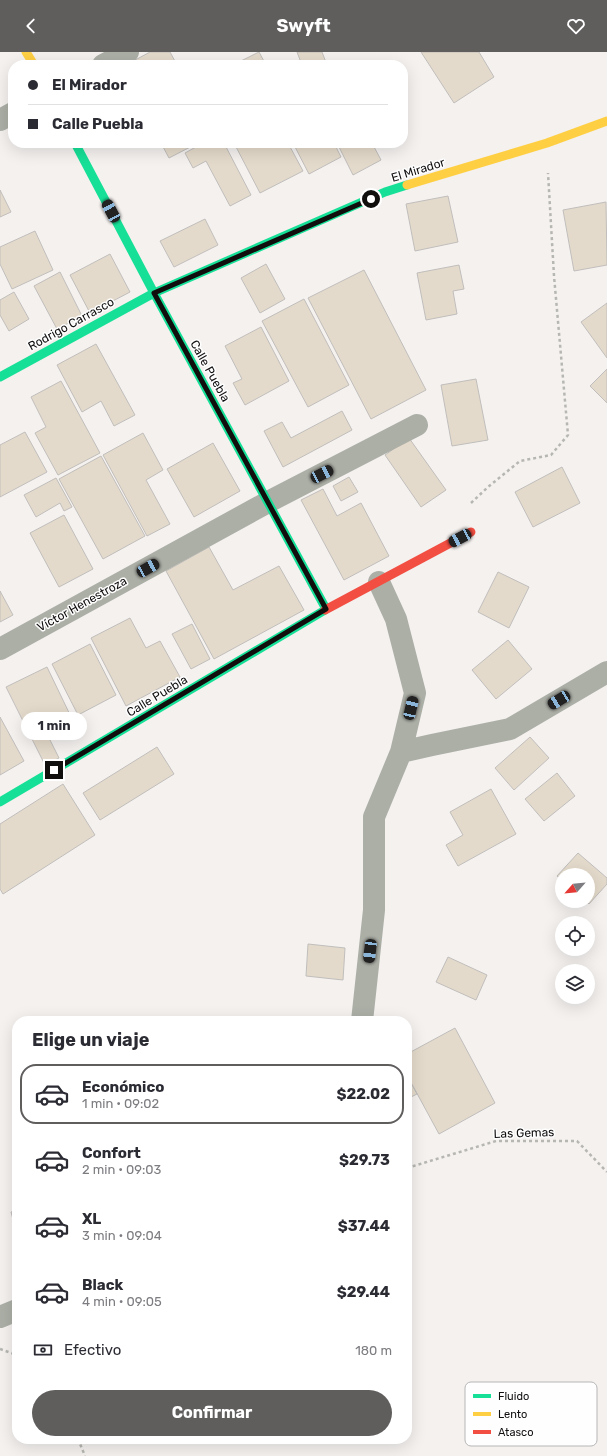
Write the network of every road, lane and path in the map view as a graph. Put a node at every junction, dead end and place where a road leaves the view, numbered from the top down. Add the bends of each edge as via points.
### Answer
1 (128, 52) edge
2 (113, 60) edge
3 (607, 121) edge
4 (547, 143) junction
5 (78, 148) edge
6 (154, 293) junction
7 (0, 377) edge
8 (417, 425) dead end
9 (268, 502) junction
10 (469, 505) dead end
11 (471, 532) dead end
12 (378, 582) junction
13 (326, 609) junction
14 (0, 649) edge
15 (607, 672) edge
16 (401, 752) junction
17 (0, 802) edge
18 (363, 1016) edge
19 (412, 1166) edge
20 (607, 1172) edge
21 (12, 1312) edge
22 (0, 1317) edge
23 (0, 1349) edge
24 (12, 1353) edge
25 (80, 1444) edge
26 (85, 1456) edge

1 - 2 street
3 - 4 street, El Mirador
4 - 6 street, El Mirador via 385,192
4 - 10 path via 554,276 568,435 551,455 520,461
5 - 6 street, Calle Puebla
6 - 7 street, Rodrigo Carrasco
6 - 9 street, Calle Puebla
8 - 9 street, Víctor Henestroza
9 - 13 street, Calle Puebla
9 - 14 street, Víctor Henestroza
11 - 12 street, Calle Puebla
12 - 13 street, Calle Puebla
12 - 16 street via 396,620 415,693
13 - 17 street, Calle Puebla
15 - 16 street via 510,729
16 - 18 street via 374,817 374,910
19 - 20 path, Las Gemas via 496,1141 577,1141
21 - 22 street
23 - 24 path
25 - 26 path

